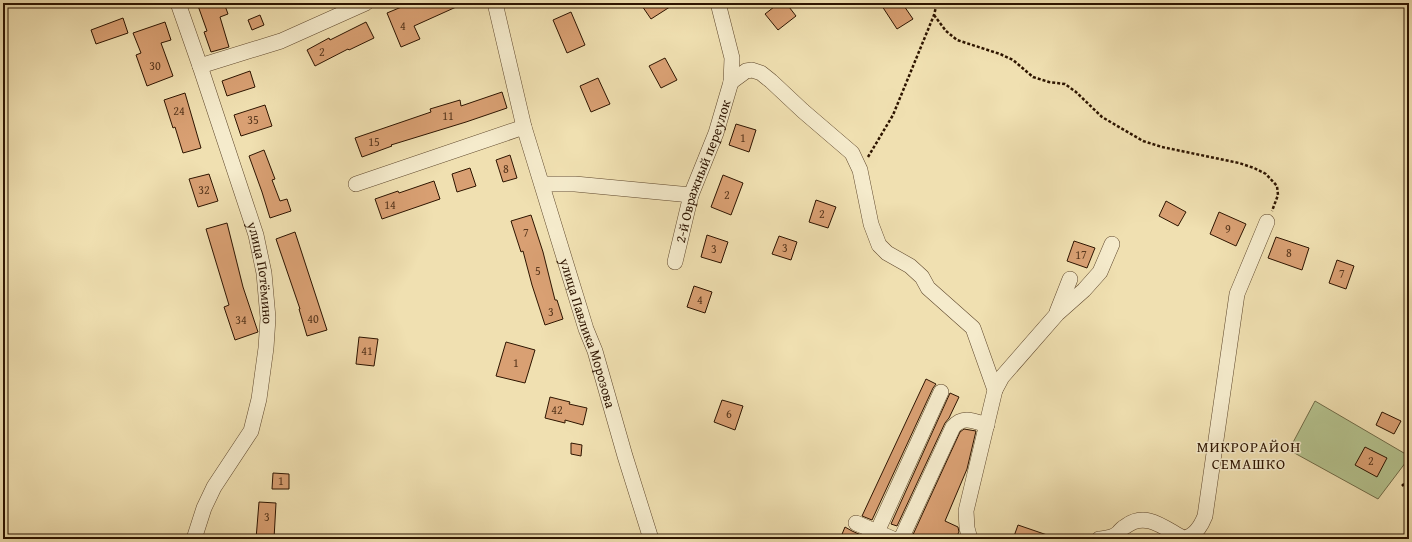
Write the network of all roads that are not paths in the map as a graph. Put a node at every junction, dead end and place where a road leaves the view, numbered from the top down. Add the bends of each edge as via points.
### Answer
1 (178, 3) edge
2 (366, 3) edge
3 (495, 3) edge
4 (718, 3) edge
5 (732, 58) junction
6 (200, 66) junction
7 (752, 70) junction
8 (731, 82) junction
9 (524, 127) junction
10 (356, 184) dead end
11 (542, 184) junction
12 (691, 195) junction
13 (1267, 222) road end
14 (1112, 244) dead end
15 (674, 262) dead end
16 (1070, 279) dead end
17 (1057, 314) junction
18 (995, 390) junction
19 (941, 392) dead end
20 (987, 425) junction
21 (856, 523) dead end
22 (877, 532) junction
23 (194, 539) edge
24 (651, 539) edge
25 (893, 539) edge
26 (901, 539) edge
27 (970, 539) edge
28 (1099, 539) edge

1 - 6 street, улица Потёмино
2 - 6 street via 281,41
3 - 9 street, улица Павлика Морозова
4 - 5 street, 2-й Овражный переулок
5 - 7 street
5 - 8 street, 2-й Овражный переулок
6 - 23 street, улица Потёмино via 256,235 264,273 268,318 259,399 250,432 214,487
7 - 8 street via 740,74
7 - 18 street via 771,81 852,153 860,170 871,224 879,245 887,253 910,266 922,277 928,288 973,328
8 - 12 street, 2-й Овражный переулок via 716,133
9 - 10 street
9 - 11 street, улица Павлика Морозова
11 - 12 street via 568,183
11 - 24 street, улица Павлика Морозова
12 - 15 street, 2-й Овражный переулок
13 - 28 street via 1237,294 1211,480 1202,524 1189,538 1183,538 1143,519 1125,526 1118,534
14 - 17 street via 1100,272
16 - 17 street
17 - 18 street via 1002,377
18 - 20 street
19 - 22 street
20 - 26 street via 968,419 953,427
20 - 27 street via 966,511
21 - 22 street
22 - 25 street

